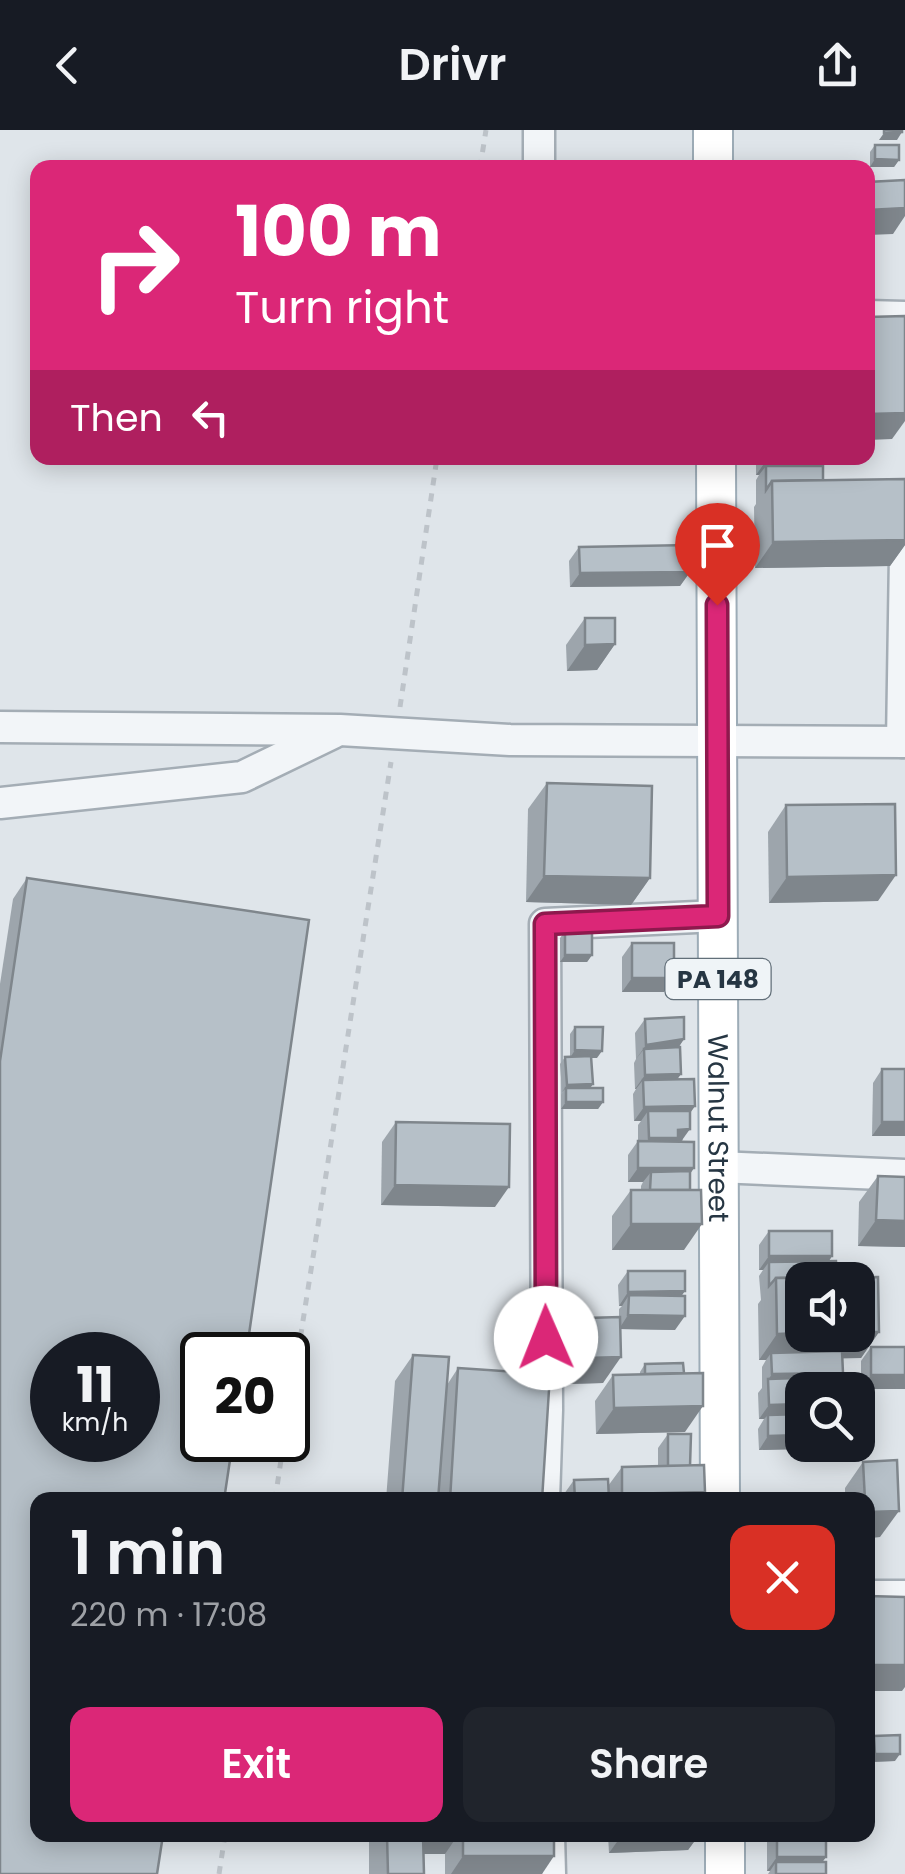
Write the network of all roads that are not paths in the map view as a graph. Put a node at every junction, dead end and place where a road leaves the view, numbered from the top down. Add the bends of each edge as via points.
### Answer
1 (539, 130) edge
2 (713, 130) edge
3 (538, 160) edge
4 (714, 160) edge
5 (875, 316) edge
6 (905, 317) edge
7 (716, 465) edge
8 (905, 555) edge
9 (0, 727) edge
10 (340, 730) junction
11 (718, 739) junction
12 (904, 742) edge
13 (0, 803) edge
14 (718, 916) junction
15 (718, 1167) junction
16 (905, 1174) edge
17 (544, 1492) edge
18 (720, 1492) edge
19 (875, 1596) edge
20 (905, 1596) edge
21 (549, 1842) edge
22 (725, 1842) edge
23 (550, 1874) edge
24 (726, 1874) edge

1 - 3 street
2 - 4 main road
5 - 6 street
7 - 11 main road, Walnut Street / PA 148
8 - 12 street
9 - 10 street
10 - 11 street via 510,740
10 - 13 street via 242,777
11 - 12 street
11 - 14 main road, Walnut Street / PA 148
14 - 15 main road, Walnut Street / PA 148
14 - 17 street via 545,924
15 - 16 street
15 - 18 main road, Walnut Street / PA 148
19 - 20 street
21 - 23 street
22 - 24 main road

